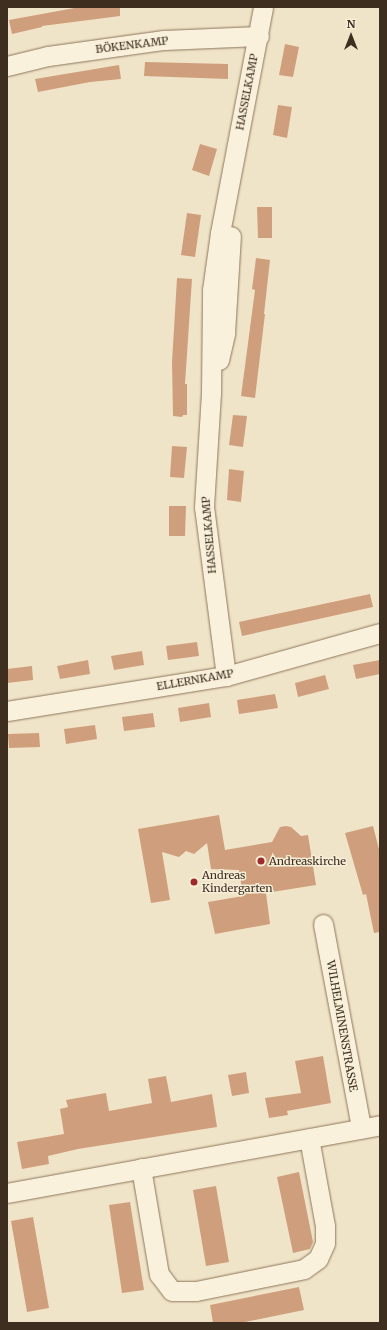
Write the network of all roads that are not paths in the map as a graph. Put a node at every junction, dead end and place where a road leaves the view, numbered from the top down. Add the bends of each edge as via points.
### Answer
1 (263, 7) edge
2 (259, 36) junction
3 (7, 66) edge
4 (380, 633) edge
5 (226, 676) junction
6 (7, 711) edge
7 (323, 924) dead end
8 (380, 1125) edge
9 (361, 1128) junction
10 (309, 1138) junction
11 (141, 1168) junction
12 (7, 1193) edge

1 - 2 street, HASSELKAMP
2 - 3 street, BÖKENKAMP via 164,40 48,56
2 - 5 street, HASSELKAMP via 230,177 212,290 211,393 204,507
4 - 5 street, ELLERNKAMP
5 - 6 street, ELLERNKAMP
7 - 9 street, WILHELMINENSTRASSE
8 - 9 street
9 - 10 street
10 - 11 street
10 - 11 street via 324,1226 325,1243 318,1258 304,1269 196,1291 172,1291 159,1274
11 - 12 street

